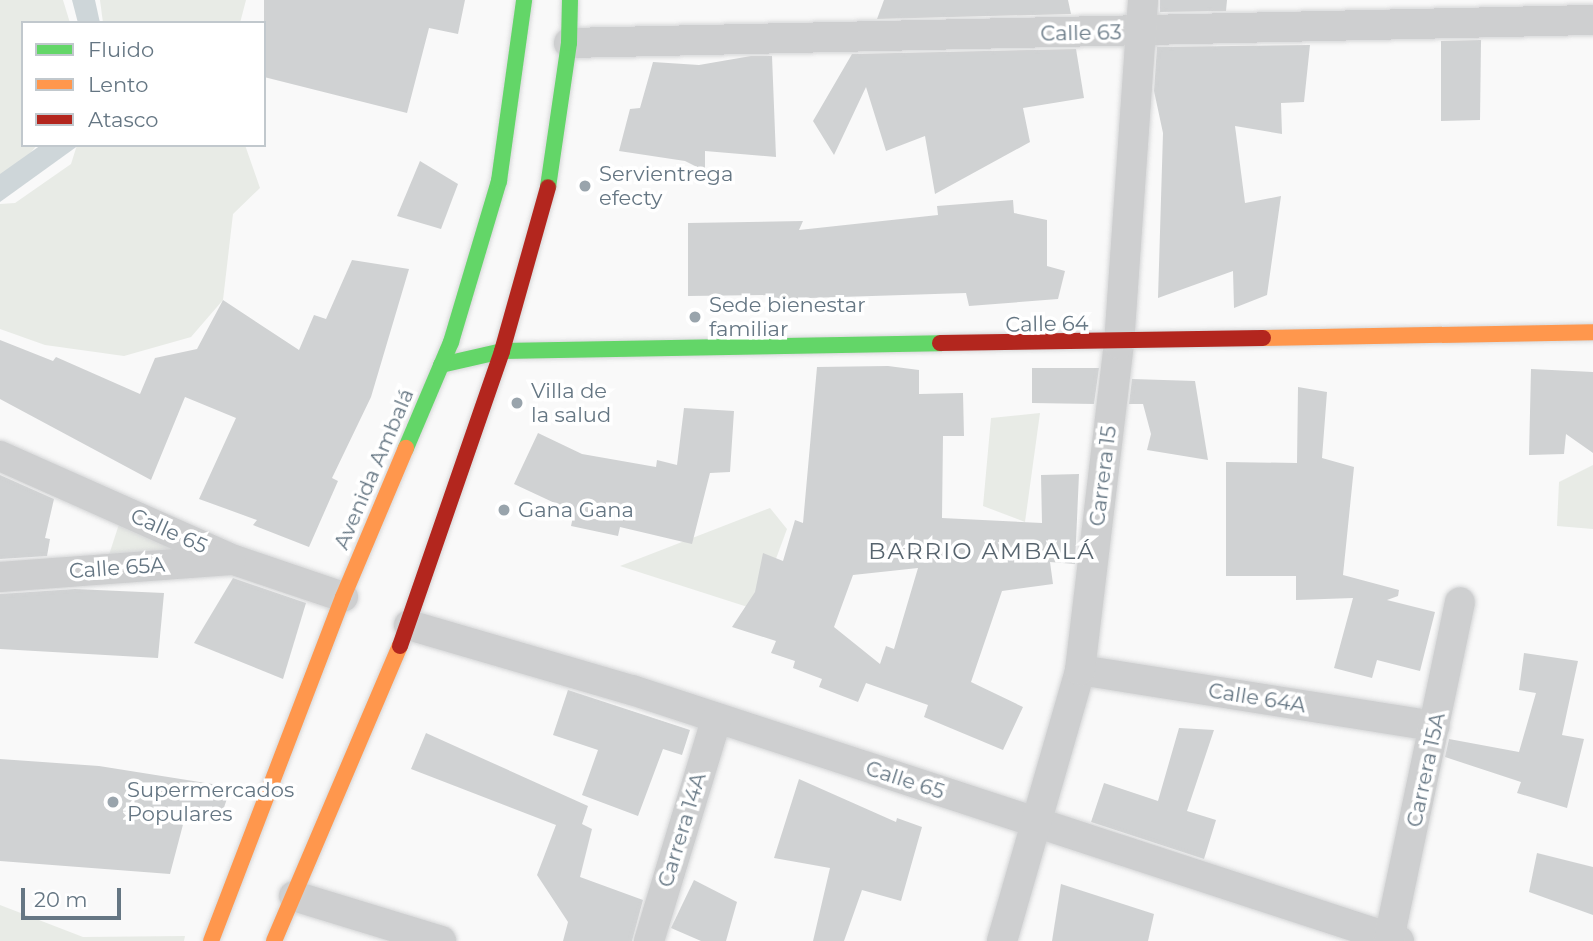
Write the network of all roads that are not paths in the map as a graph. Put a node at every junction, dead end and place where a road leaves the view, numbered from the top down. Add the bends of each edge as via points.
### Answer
1 (524, 0) edge
2 (570, 0) edge
3 (1143, 0) edge
4 (1593, 20) edge
5 (1139, 32) junction
6 (569, 43) junction
7 (1593, 332) edge
8 (1119, 344) junction
9 (502, 351) junction
10 (441, 365) junction
11 (0, 456) edge
12 (234, 560) junction
13 (0, 577) edge
14 (343, 597) junction
15 (1460, 602) dead end
16 (409, 625) junction
17 (1080, 670) junction
18 (716, 720) junction
19 (1435, 726) junction
20 (1035, 821) junction
21 (294, 896) junction
22 (1394, 940) edge
23 (211, 941) edge
24 (274, 941) edge
25 (442, 941) edge
26 (649, 941) edge
27 (1002, 941) edge

1 - 10 main road, Avenida Ambalá via 499,181
2 - 6 main road
3 - 5 street, Carrera 15
4 - 5 street, Calle 63
5 - 6 street, Calle 63
5 - 8 street, Carrera 15
6 - 9 main road via 547,192
7 - 8 main road, Calle 64
8 - 9 main road, Calle 64
8 - 17 street, Carrera 15
9 - 10 main road, Calle 64
9 - 16 main road
10 - 14 main road, Avenida Ambalá
11 - 12 street, Calle 65
12 - 13 street, Calle 65A
12 - 14 street, Calle 65
14 - 23 main road, Avenida Ambalá
15 - 19 street, Carrera 15A
16 - 18 street, Calle 65
16 - 21 main road
17 - 19 street, Calle 64A
17 - 20 street, Carrera 15
18 - 20 street, Calle 65
18 - 26 street, Carrera 14A
19 - 22 street, Carrera 15A
20 - 22 street, Calle 65
20 - 27 street, Carrera 15
21 - 24 main road
21 - 25 street

